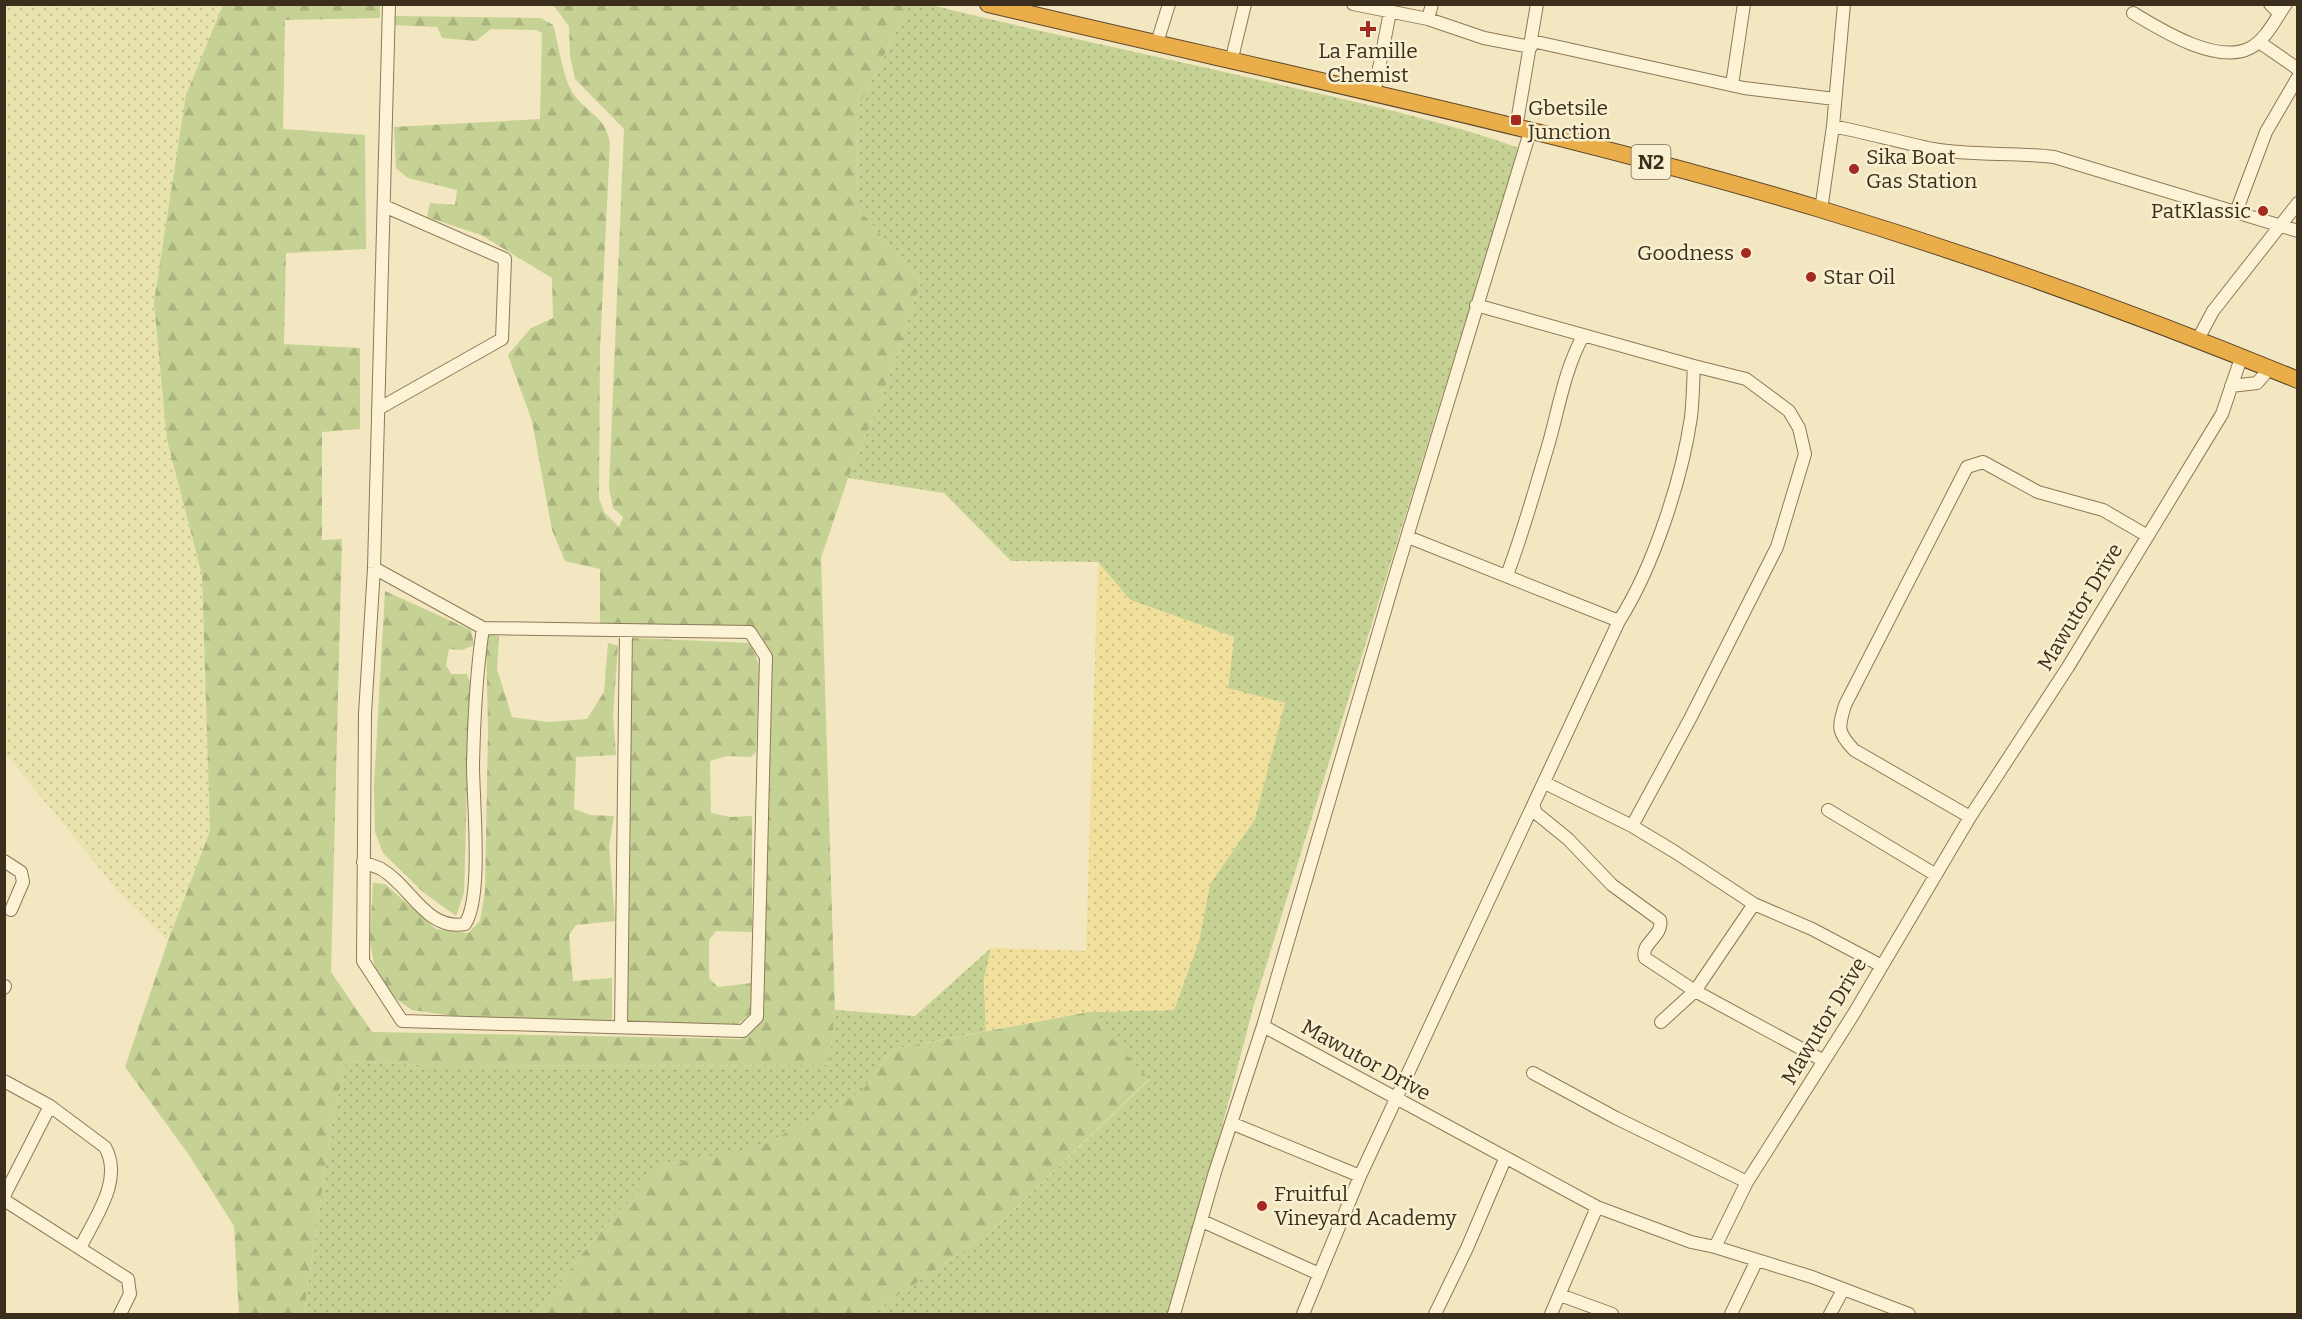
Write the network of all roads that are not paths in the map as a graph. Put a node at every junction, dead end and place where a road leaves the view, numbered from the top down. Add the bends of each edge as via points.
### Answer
1 (389, 4) edge
2 (1169, 4) edge
3 (1245, 4) edge
4 (1353, 4) edge
5 (1432, 4) edge
6 (1537, 4) edge
7 (1744, 4) edge
8 (1844, 4) edge
9 (998, 6) edge
10 (2278, 7) edge
11 (1390, 12) junction
12 (2133, 13) dead end
13 (1428, 19) junction
14 (2259, 42) junction
15 (1157, 43) junction
16 (1531, 44) junction
17 (1231, 62) junction
18 (2298, 69) edge
19 (2298, 77) edge
20 (1732, 86) junction
21 (1374, 94) junction
22 (1835, 99) junction
23 (1833, 126) junction
24 (1523, 130) junction
25 (2298, 203) edge
26 (384, 206) junction
27 (1821, 210) junction
28 (2236, 212) junction
29 (2280, 227) junction
30 (2298, 231) edge
31 (1476, 304) junction
32 (1583, 336) junction
33 (2198, 341) junction
34 (2241, 358) junction
35 (1694, 366) junction
36 (2270, 368) junction
37 (2298, 380) edge
38 (2231, 386) junction
39 (378, 409) junction
40 (2146, 535) junction
41 (1407, 537) junction
42 (374, 568) junction
43 (1507, 575) junction
44 (1619, 621) junction
45 (483, 628) junction
46 (626, 631) junction
47 (1545, 783) junction
48 (1534, 807) junction
49 (1828, 810) dead end
50 (1970, 818) junction
51 (1632, 826) junction
52 (4, 861) edge
53 (363, 862) junction
54 (1936, 875) junction
55 (1754, 904) junction
56 (11, 910) dead end
57 (1880, 965) junction
58 (1695, 991) junction
59 (1661, 1022) dead end
60 (1263, 1026) junction
61 (621, 1027) junction
62 (1824, 1061) junction
63 (1533, 1073) dead end
64 (4, 1081) edge
65 (1396, 1099) junction
66 (50, 1106) junction
67 (1231, 1123) junction
68 (1505, 1159) junction
69 (1360, 1176) junction
70 (1747, 1182) junction
71 (4, 1198) edge
72 (1598, 1207) junction
73 (1202, 1221) junction
74 (1715, 1246) junction
75 (80, 1248) junction
76 (1757, 1260) junction
77 (1319, 1274) junction
78 (1843, 1290) junction
79 (1560, 1295) junction
80 (120, 1314) edge
81 (1174, 1314) edge
82 (1303, 1314) edge
83 (1435, 1314) edge
84 (1551, 1314) edge
85 (1612, 1314) edge
86 (1731, 1314) edge
87 (1830, 1314) edge
88 (1909, 1314) edge

1 - 26 street
2 - 15 street
3 - 17 street
4 - 11 street
5 - 13 street
6 - 16 street
7 - 20 street
8 - 22 street
9 - 15 highway, N2
10 - 14 street
11 - 13 street
11 - 21 street
12 - 14 street via 2193,46 2240,50
13 - 16 street via 1484,38
14 - 18 street
15 - 17 highway, N2
16 - 20 street
16 - 24 street
17 - 21 highway, N2
19 - 28 street via 2266,132
20 - 22 street
21 - 24 highway, N2
22 - 23 street
23 - 27 street
23 - 28 street via 1934,149 2054,157
24 - 27 highway, N2
24 - 31 street
25 - 29 street
26 - 39 street
26 - 39 street via 505,259 502,339
27 - 33 highway, N2
28 - 29 street
29 - 30 street
29 - 33 street via 2213,311
31 - 32 street
31 - 41 street
32 - 35 street
32 - 43 street via 1566,372 1548,446
33 - 34 highway, N2
34 - 36 highway, N2
34 - 38 street, Mawutor Drive
35 - 44 street via 1691,416 1673,494 1644,572
35 - 51 street via 1746,379 1789,411 1799,428 1805,454 1777,547
36 - 37 highway, N2
36 - 38 street via 2257,383
38 - 40 street, Mawutor Drive via 2222,414
39 - 42 street
40 - 50 street, Mawutor Drive via 2068,667
40 - 50 street via 2103,510 2038,492 1983,462 1967,467 1845,705 1839,729 1854,750
41 - 43 street
41 - 60 street
42 - 45 street
42 - 53 street via 365,714
43 - 44 street
44 - 47 street
45 - 46 street
45 - 53 street via 475,679 472,914 465,924 439,923 382,870
46 - 61 street
46 - 61 street via 750,632 766,657 757,1017 743,1031
47 - 48 street
47 - 51 street
48 - 58 street via 1612,885 1660,920 1659,931 1645,948 1645,958
48 - 65 street
49 - 54 street
50 - 54 street, Mawutor Drive
51 - 55 street
52 - 56 street via 21,872 23,882
53 - 61 street via 363,961 402,1021
54 - 57 street, Mawutor Drive
55 - 57 street
55 - 58 street
57 - 62 street, Mawutor Drive
58 - 59 street
58 - 62 street
60 - 65 street, Mawutor Drive
60 - 67 street
62 - 70 street, Mawutor Drive
63 - 70 street
64 - 66 street
65 - 68 street, Mawutor Drive
65 - 69 street
66 - 71 street
66 - 75 street via 109,1154 110,1182 106,1195
67 - 69 street
67 - 73 street
68 - 72 street, Mawutor Drive
68 - 83 street
69 - 77 street
70 - 74 street, Mawutor Drive
71 - 75 street
72 - 74 street, Mawutor Drive via 1691,1242
72 - 79 street
73 - 77 street
73 - 81 street
74 - 76 street
75 - 80 street via 128,1279 130,1294
76 - 78 street
76 - 86 street
77 - 82 street
78 - 87 street
78 - 88 street
79 - 84 street
79 - 85 street

